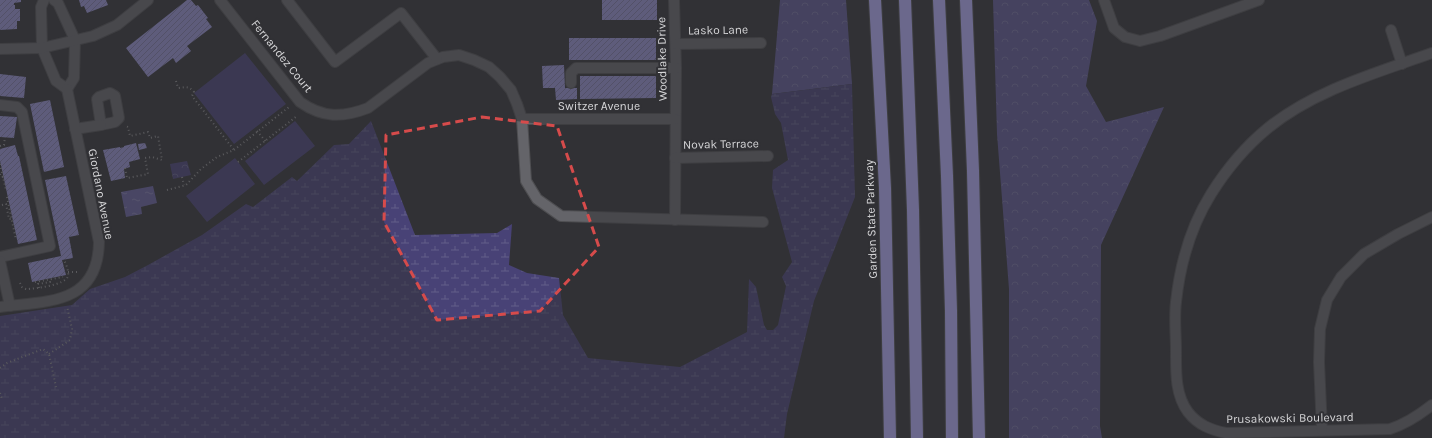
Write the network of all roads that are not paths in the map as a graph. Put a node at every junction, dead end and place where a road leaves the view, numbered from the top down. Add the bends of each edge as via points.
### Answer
1 (44, 0) edge
2 (54, 0) edge
3 (148, 0) edge
4 (220, 0) edge
5 (287, 0) edge
6 (674, 0) edge
7 (875, 0) edge
8 (904, 0) edge
9 (939, 0) edge
10 (966, 0) edge
11 (1104, 0) edge
12 (1259, 0) edge
13 (1391, 30) dead end
14 (75, 40) junction
15 (761, 43) dead end
16 (676, 44) junction
17 (42, 48) junction
18 (0, 49) edge
19 (1432, 53) edge
20 (437, 59) junction
21 (1402, 64) junction
22 (676, 68) junction
23 (571, 83) dead end
24 (67, 89) junction
25 (0, 105) edge
26 (675, 118) junction
27 (522, 119) junction
28 (101, 124) junction
29 (75, 129) junction
30 (768, 156) dead end
31 (675, 158) junction
32 (1432, 217) edge
33 (675, 220) junction
34 (763, 222) dead end
35 (0, 257) edge
36 (0, 262) edge
37 (5, 307) edge
38 (1432, 405) edge
39 (1322, 430) junction
40 (890, 438) edge
41 (917, 438) edge
42 (952, 438) edge
43 (979, 438) edge

1 - 17 street via 41,7
2 - 14 street
3 - 14 street via 116,25 93,36
4 - 20 street, Fernandez Court via 300,102 321,114 345,115 368,108
5 - 20 street via 335,62 401,13
6 - 16 street, Woodlake Drive
7 - 40 highway, Garden State Parkway via 885,202
8 - 41 highway via 913,210
9 - 42 highway via 948,207
10 - 43 highway
11 - 12 street via 1114,28 1125,37 1140,41
13 - 21 street
14 - 17 street
14 - 24 street via 74,78
15 - 16 street, Lasko Lane
16 - 22 street, Woodlake Drive
17 - 18 street
17 - 24 street via 56,81
19 - 21 street, Prusakowski Boulevard
20 - 27 street, Fernandez Court via 459,55 488,67 511,90
21 - 39 street, Prusakowski Boulevard via 1320,95 1291,111 1247,147 1211,194 1198,219 1180,274 1175,304 1176,374 1181,399 1197,423 1226,433
22 - 23 street via 576,68 572,72
22 - 26 street, Woodlake Drive
24 - 29 street, Giordano Avenue
25 - 35 street via 17,107 22,112 50,246
26 - 27 street, Switzer Avenue
26 - 31 street, Woodlake Drive
27 - 33 street, Fernandez Court via 526,181 537,199 561,216
28 - 28 street via 97,99 110,93 115,96 119,118 115,122
28 - 29 street
29 - 37 street, Giordano Avenue via 98,242 94,270 86,283 74,293
30 - 31 street, Novak Terrace
31 - 33 street, Woodlake Drive
32 - 39 street via 1364,254 1341,277 1327,300 1320,329
33 - 34 street, Fernandez Court
36 - 37 street
38 - 39 street, Prusakowski Boulevard via 1403,425 1390,429

